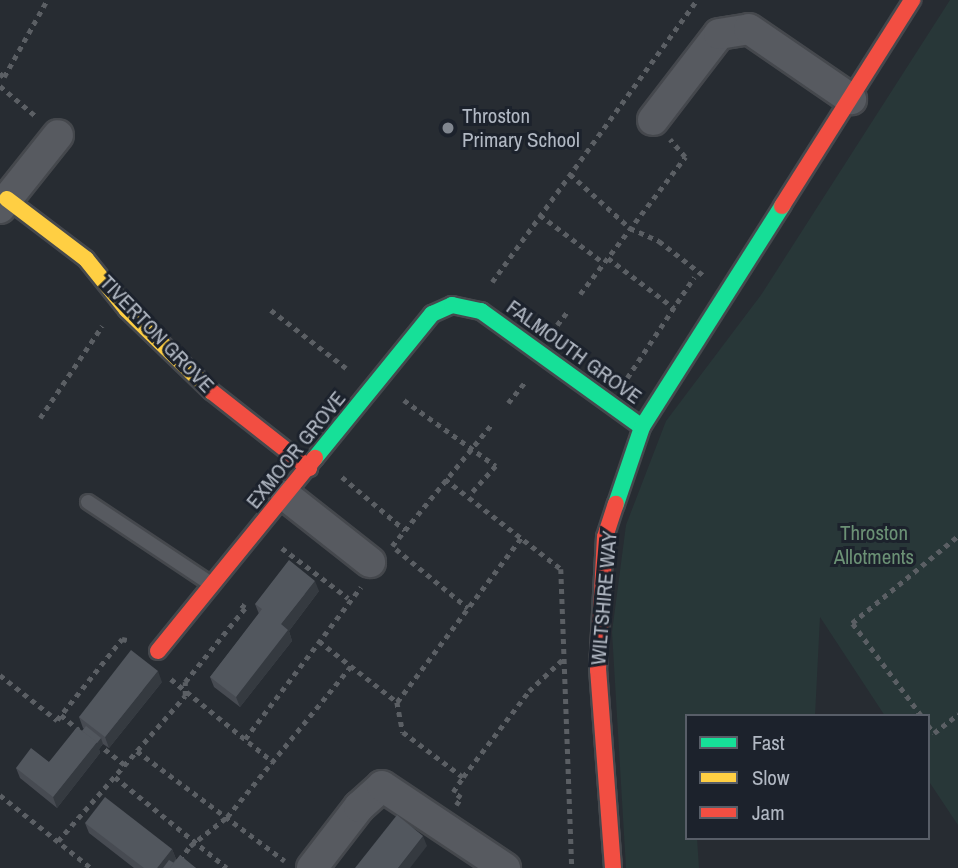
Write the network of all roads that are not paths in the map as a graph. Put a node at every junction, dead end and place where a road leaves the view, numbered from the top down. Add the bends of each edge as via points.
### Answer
1 (912, 0) edge
2 (851, 99) junction
3 (653, 120) dead end
4 (52, 129) road end
5 (4, 203) edge
6 (478, 310) joint
7 (642, 427) junction
8 (309, 468) junction
9 (286, 496) junction
10 (88, 502) dead end
11 (379, 560) road end
12 (213, 585) junction
13 (158, 651) road end
14 (312, 868) edge
15 (505, 868) edge
16 (613, 868) edge

1 - 2 street, WILTSHIRE WAY
2 - 3 street via 749,29 719,34
2 - 7 street, WILTSHIRE WAY
4 - 5 street, TIVERTON GROVE
5 - 8 street, TIVERTON GROVE via 86,259 127,310 200,383
6 - 7 street, FALMOUTH GROVE
6 - 8 street, EXMOOR GROVE via 453,305 432,314
7 - 16 street, WILTSHIRE WAY via 605,537 598,657
8 - 9 street, EXMOOR GROVE
9 - 11 street
9 - 12 street, EXMOOR GROVE
10 - 12 lane
12 - 13 street, EXMOOR GROVE
14 - 15 street via 359,807 382,786

